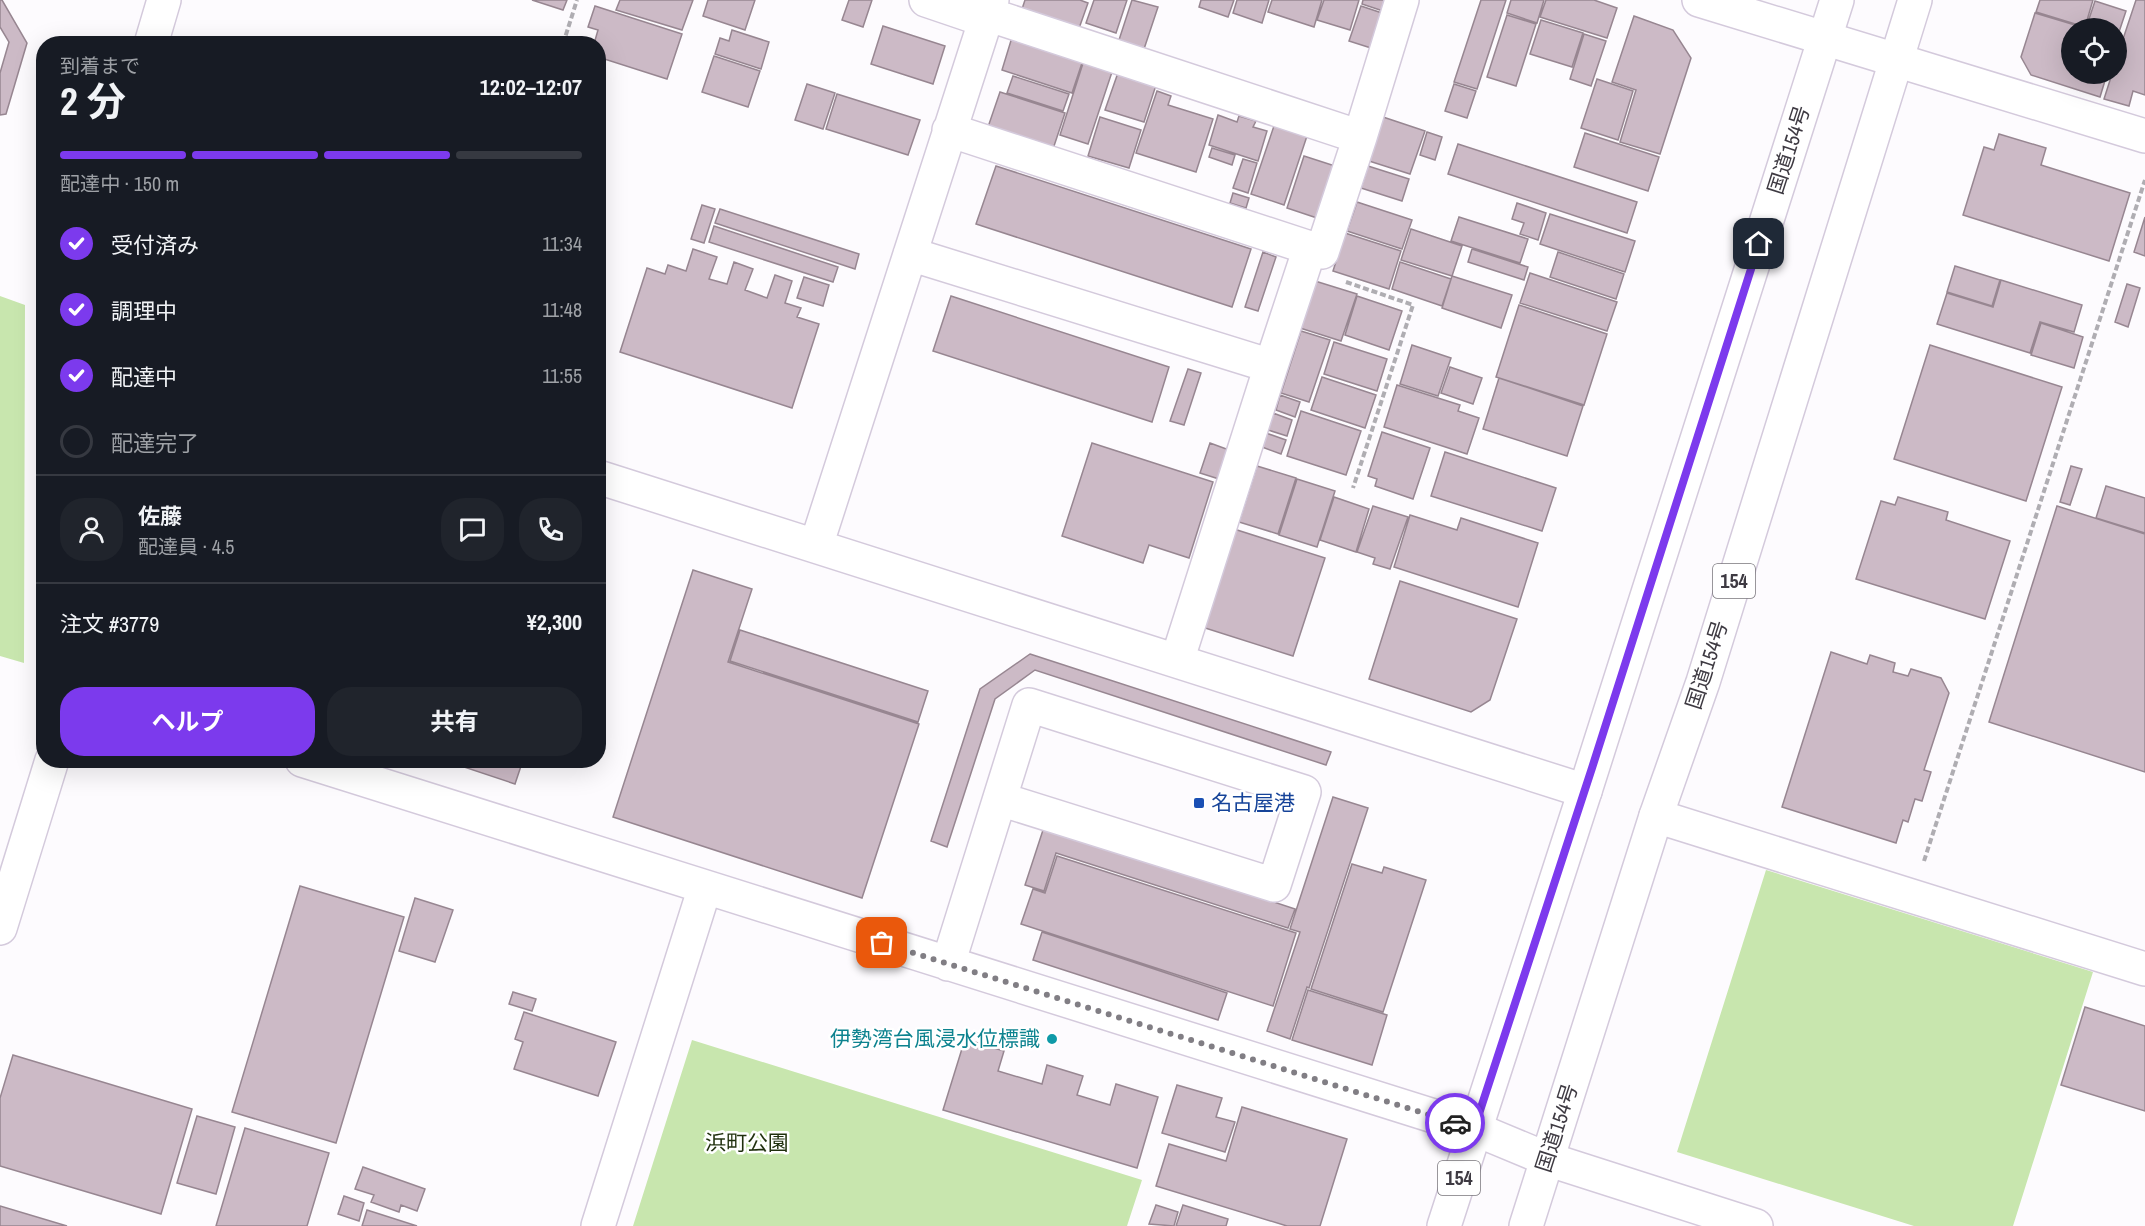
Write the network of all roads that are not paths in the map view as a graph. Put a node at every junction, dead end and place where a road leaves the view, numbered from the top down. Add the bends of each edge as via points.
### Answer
1 (164, 0) edge
2 (926, 0) edge
3 (1402, 0) edge
4 (1699, 0) edge
5 (1837, 0) edge
6 (1915, 0) edge
7 (988, 11) edge
8 (153, 36) edge
9 (1825, 40) junction
10 (1896, 59) junction
11 (949, 130) junction
12 (2145, 136) edge
13 (1360, 137) junction
14 (910, 254) junction
15 (1307, 258) junction
16 (1271, 366) junction
17 (606, 480) edge
18 (816, 546) junction
19 (1178, 661) junction
20 (50, 768) edge
21 (327, 768) edge
22 (1585, 790) junction
23 (1000, 799) junction
24 (1656, 816) junction
25 (705, 887) junction
26 (0, 928) edge
27 (948, 964) junction
28 (2145, 969) edge
29 (1474, 1129) junction
30 (1547, 1159) junction
31 (598, 1226) edge
32 (1444, 1226) edge
33 (1526, 1226) edge
34 (1755, 1226) edge

1 - 8 main road
2 - 7 main road
3 - 13 main road
4 - 9 main road
5 - 9 main road, 国道154号 / 154
6 - 10 main road, 国道154号 / 154
7 - 11 main road
7 - 13 main road
9 - 10 main road
9 - 22 main road, 国道154号 / 154
10 - 12 main road
10 - 24 main road, 国道154号 / 154 via 1703,682
11 - 14 main road
11 - 15 main road
13 - 15 main road via 1322,252
14 - 16 main road
14 - 18 main road
15 - 16 main road
16 - 19 main road
17 - 18 main road
18 - 19 main road
19 - 22 main road
20 - 26 main road
21 - 25 main road
22 - 29 main road, 国道154号 / 154
23 - 23 main road via 1029,705 1304,792 1274,885
23 - 27 main road
24 - 28 main road
24 - 30 main road, 国道154号 / 154
25 - 27 main road
25 - 31 main road
27 - 29 main road
29 - 30 main road
29 - 32 main road, 国道154号 / 154
30 - 33 main road, 国道154号 / 154
30 - 34 main road

